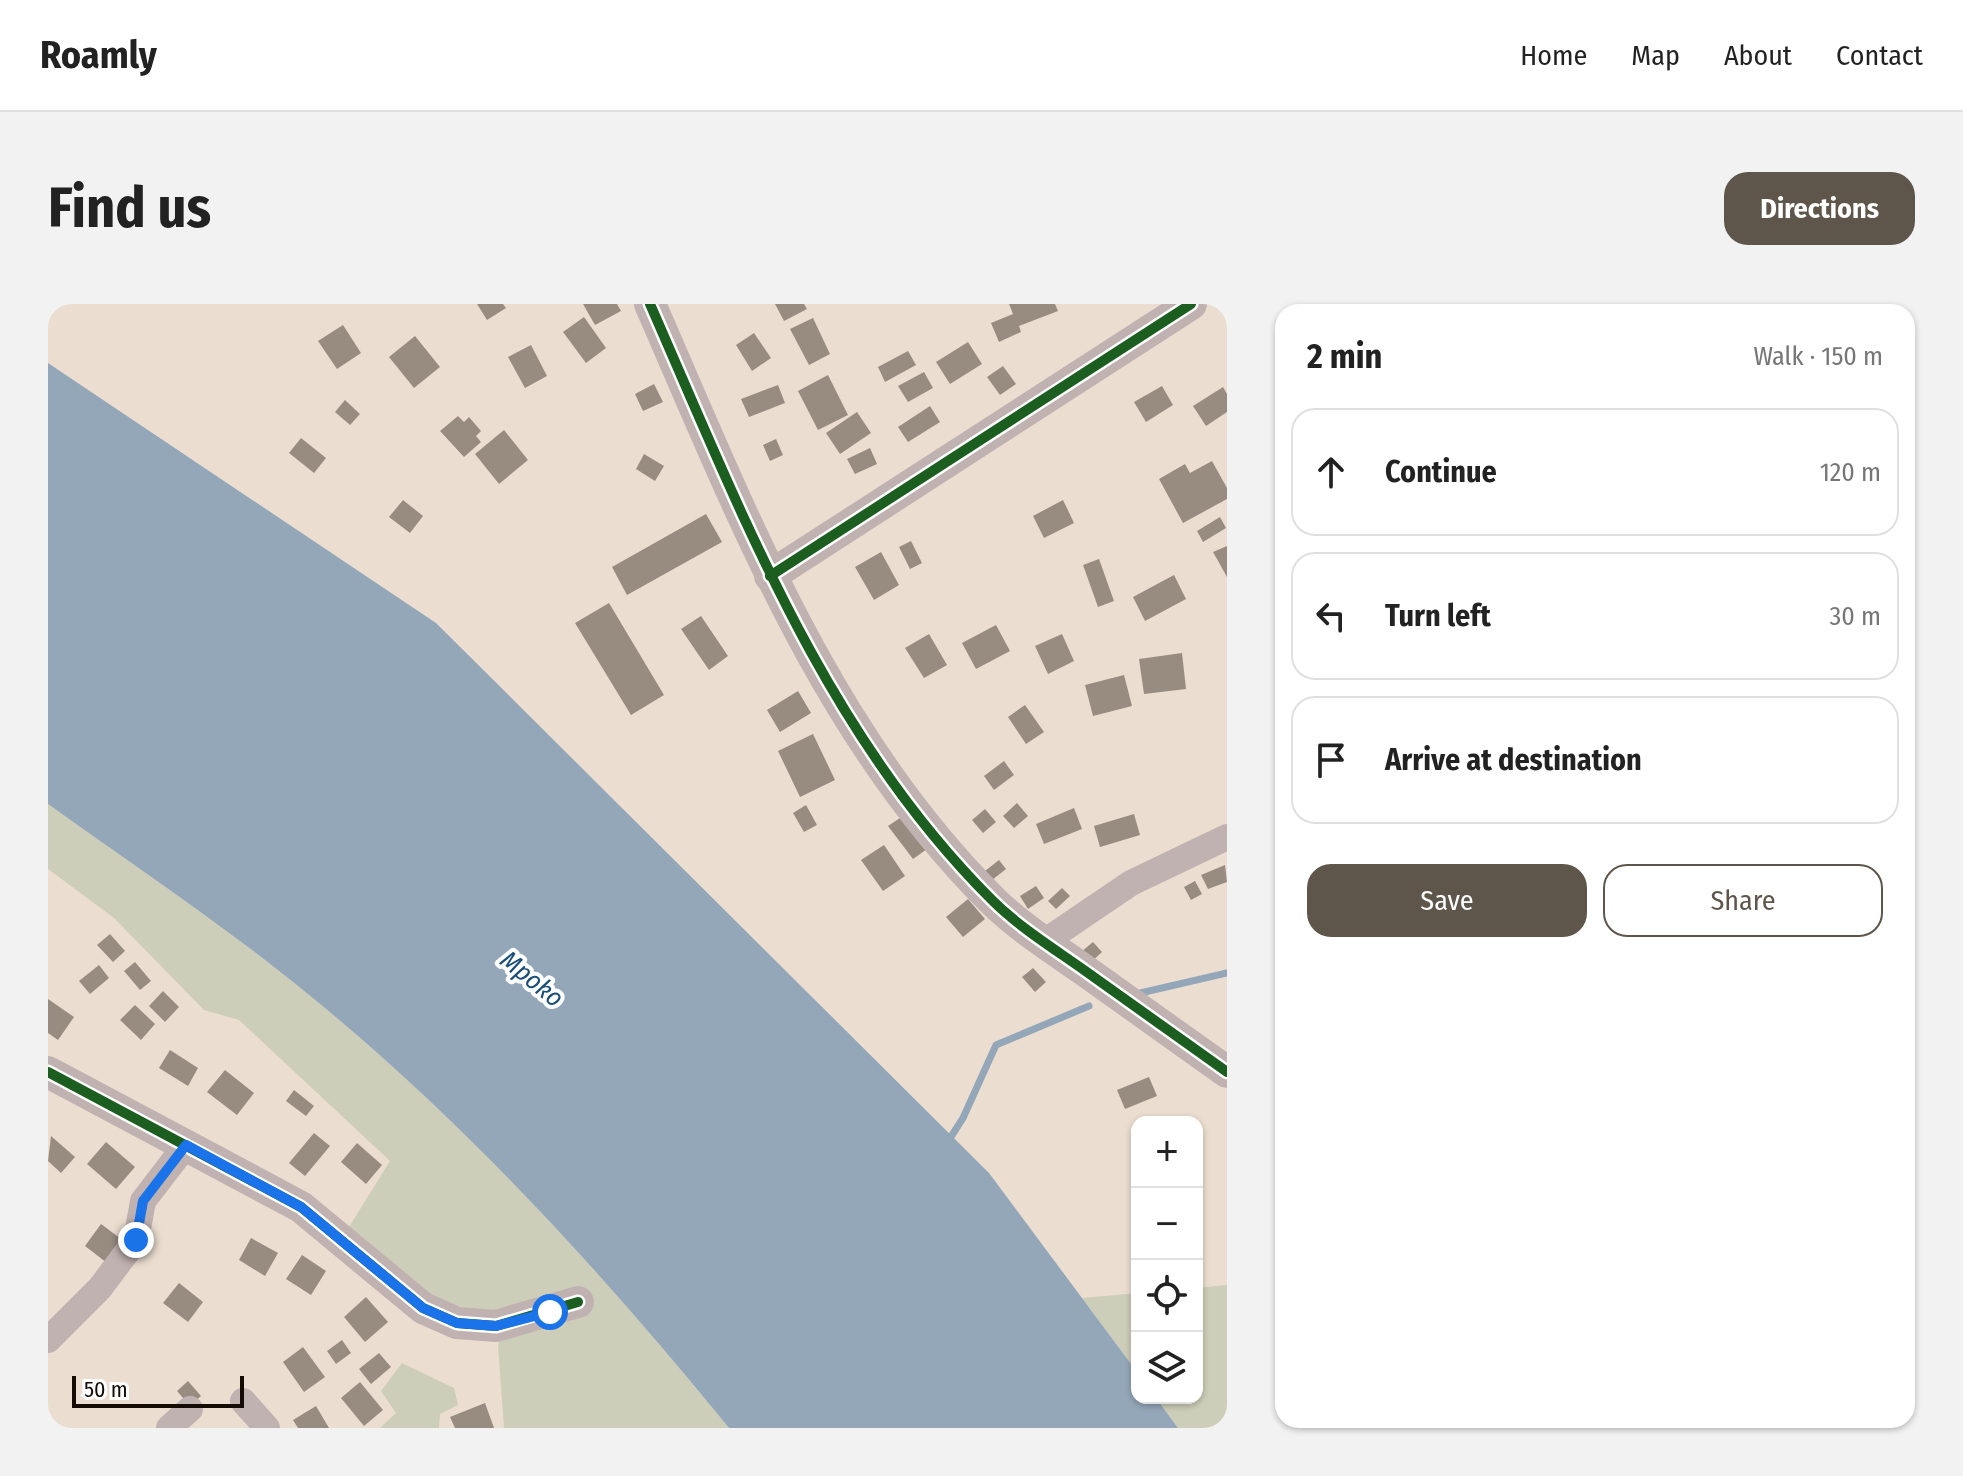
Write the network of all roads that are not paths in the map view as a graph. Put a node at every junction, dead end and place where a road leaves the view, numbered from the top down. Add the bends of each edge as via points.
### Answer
1 (650, 304) edge
2 (1191, 304) edge
3 (770, 576) junction
4 (1227, 837) edge
5 (1044, 942) junction
6 (48, 1072) edge
7 (1227, 1072) edge
8 (186, 1145) junction
9 (578, 1302) dead end
10 (48, 1340) edge
11 (243, 1401) dead end
12 (190, 1409) dead end
13 (169, 1428) edge
14 (267, 1428) edge

1 - 3 street
2 - 3 street
3 - 5 street via 818,666 897,787 993,901
4 - 5 street via 1131,883
5 - 7 street
6 - 8 street
8 - 9 street via 301,1207 423,1308 457,1323 496,1326
8 - 10 street via 143,1201 136,1240 100,1288
11 - 14 street
12 - 13 street

